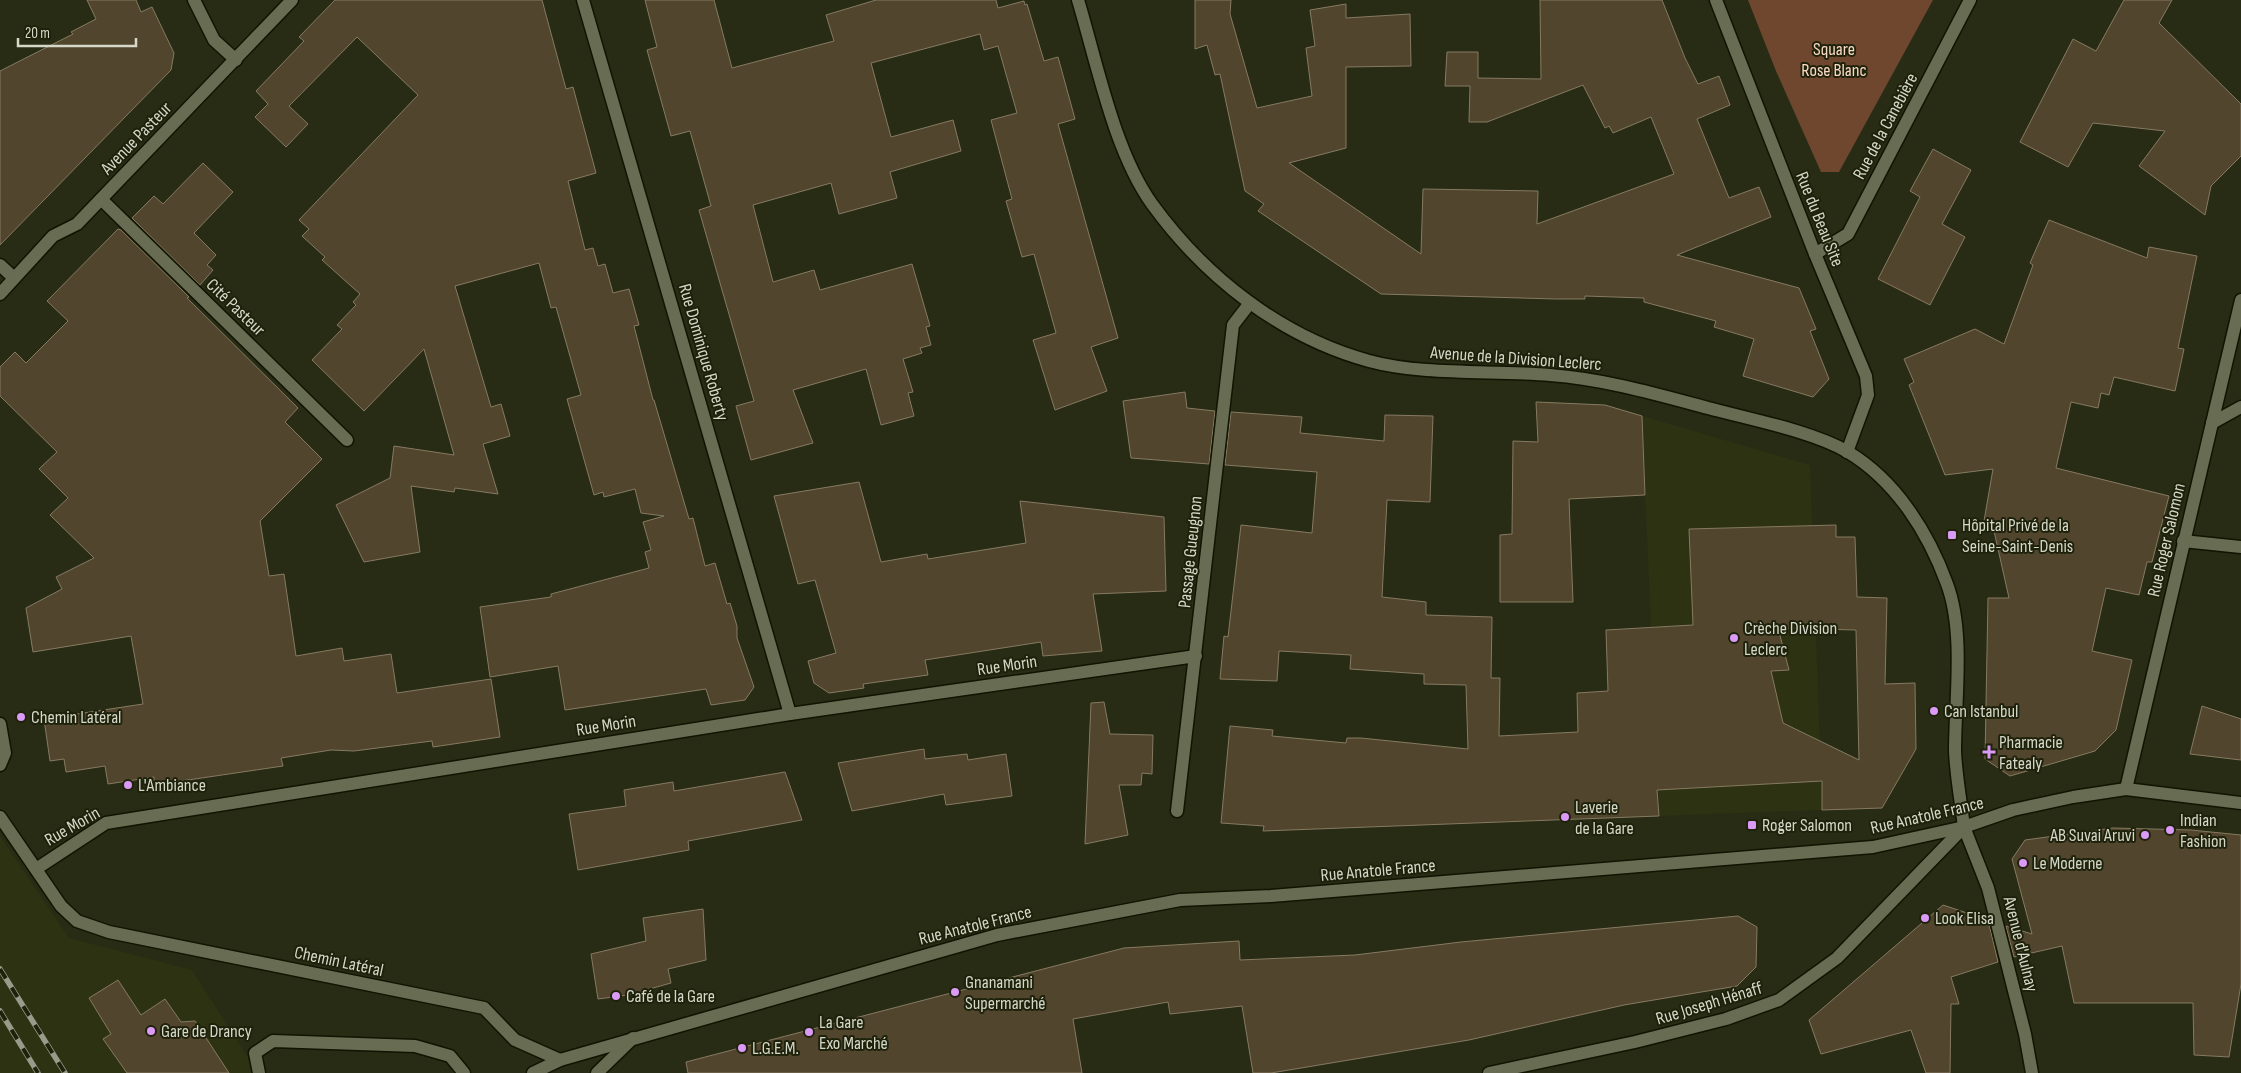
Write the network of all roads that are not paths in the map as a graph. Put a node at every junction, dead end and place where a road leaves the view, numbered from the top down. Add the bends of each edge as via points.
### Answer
1 (194, 0) edge
2 (292, 0) edge
3 (583, 0) edge
4 (1078, 0) edge
5 (1716, 0) edge
6 (1970, 0) edge
7 (236, 60) junction
8 (101, 199) junction
9 (1815, 254) junction
10 (0, 265) edge
11 (14, 278) junction
12 (0, 294) edge
13 (2241, 300) edge
14 (1250, 303) junction
15 (2241, 407) edge
16 (2212, 423) junction
17 (347, 440) dead end
18 (1847, 452) junction
19 (2183, 540) junction
20 (2241, 547) edge
21 (1196, 656) junction
22 (790, 714) junction
23 (0, 724) edge
24 (0, 765) edge
25 (2126, 789) junction
26 (2241, 803) edge
27 (1177, 811) dead end
28 (0, 818) edge
29 (1964, 828) junction
30 (36, 869) junction
31 (633, 1038) junction
32 (560, 1060) junction
33 (259, 1073) edge
34 (464, 1073) edge
35 (533, 1073) edge
36 (597, 1073) edge
37 (1489, 1073) edge
38 (2032, 1073) edge

1 - 7 street via 214,40
2 - 7 street, Avenue Pasteur
3 - 22 street, Rue Dominique Roberty
4 - 14 street, Avenue de la Division Leclerc via 1113,118 1130,164 1150,202 1204,266
5 - 9 street, Rue du Beau Site
6 - 9 street, Rue de la Canebière via 1848,234
7 - 8 street, Avenue Pasteur
8 - 11 street, Avenue Pasteur via 77,224 53,236
8 - 17 street, Cité Pasteur
9 - 18 street, Rue du Beau Site via 1866,376 1868,396
10 - 11 street
11 - 12 street, Avenue Pasteur
13 - 16 street, Rue Roger Salomon
14 - 18 street, Avenue de la Division Leclerc via 1322,344 1370,362 1418,368 1552,375 1614,383 1782,428
14 - 21 street, Passage Gueugnon via 1233,325
15 - 16 street
16 - 19 street, Rue Roger Salomon
18 - 29 street, Avenue de la Division Leclerc via 1888,484 1909,509 1946,580 1956,608 1955,755
19 - 20 street
19 - 25 street, Rue Roger Salomon
21 - 22 street, Rue Morin
21 - 27 street, Passage Gueugnon
22 - 30 street, Rue Morin via 106,823
23 - 24 street via 5,753
25 - 26 street, Rue Anatole France
25 - 29 street, Rue Anatole France via 2073,796 2013,810
28 - 30 street, Chemin Latéral
29 - 31 street, Rue Anatole France via 1873,847 1281,896 1180,900 997,934
29 - 37 street, Rue Joseph Hénaff via 1838,958 1779,1000 1717,1022
29 - 38 street, Avenue d'Aulnay via 1988,888
30 - 32 street, Chemin Latéral via 61,906 77,921 109,932 484,1008 515,1040
31 - 32 street, Rue Anatole France
31 - 36 street
32 - 35 street, Rue Anatole France
33 - 34 street via 255,1053 273,1041 415,1046 450,1056

